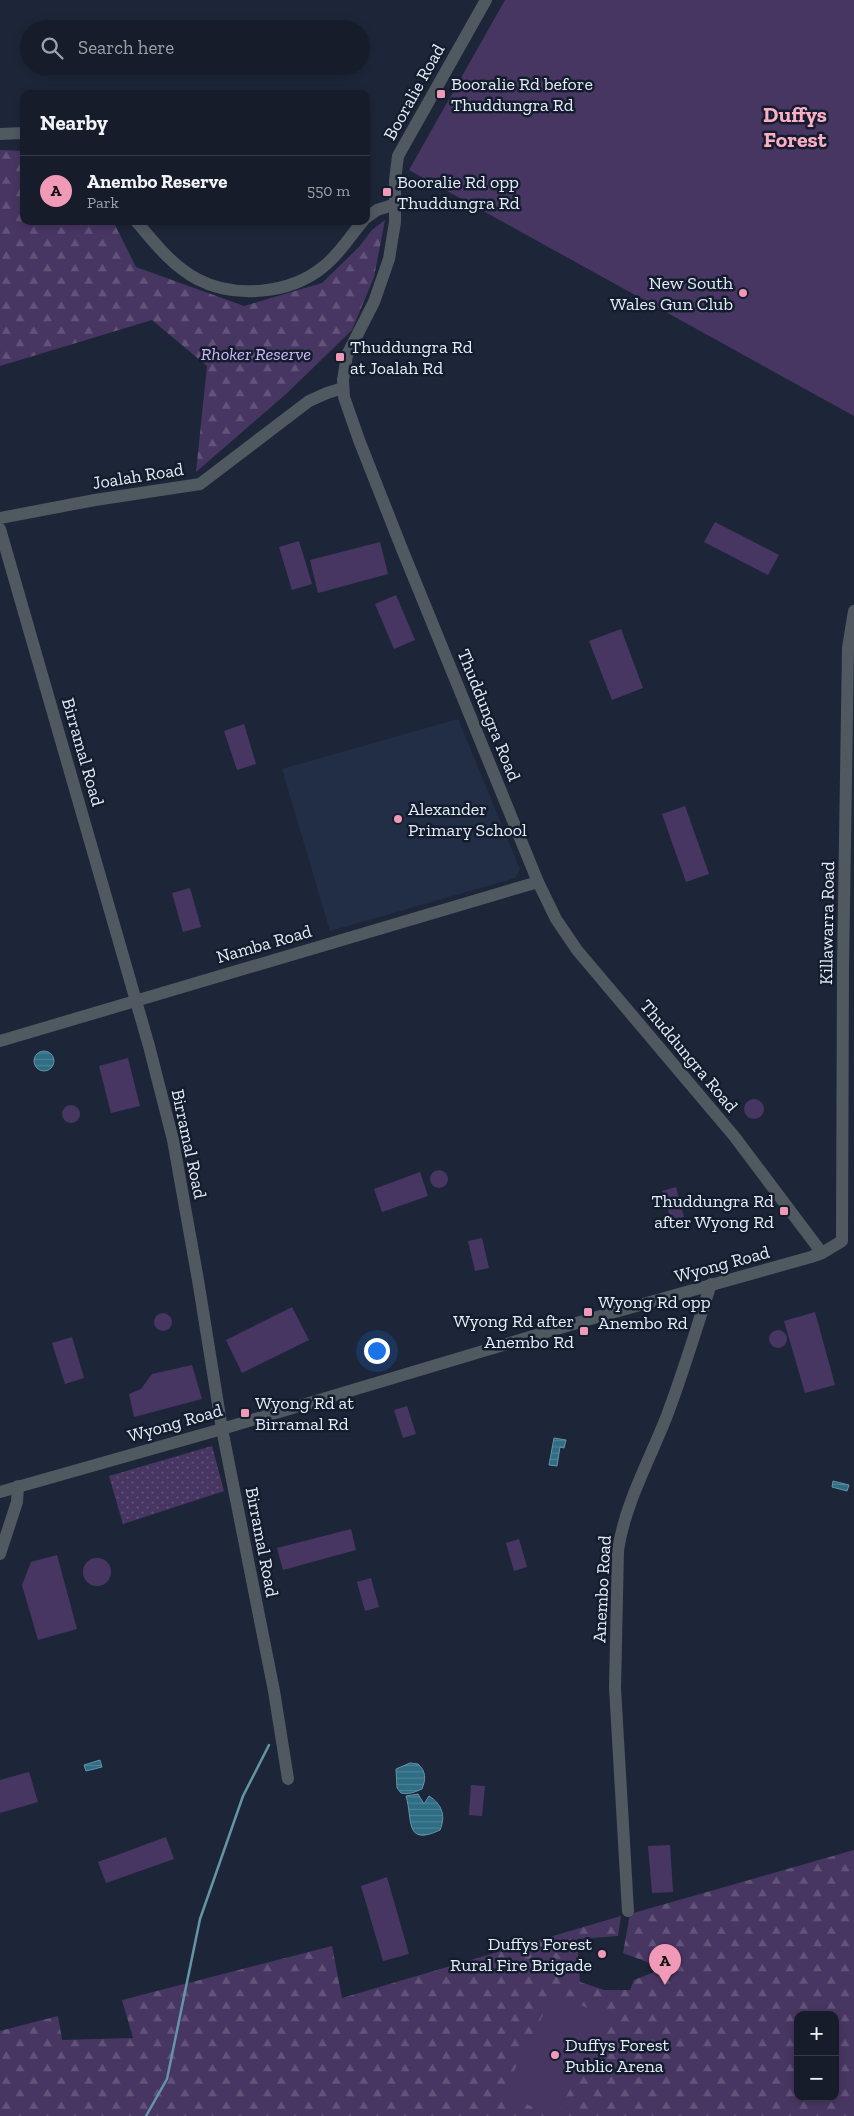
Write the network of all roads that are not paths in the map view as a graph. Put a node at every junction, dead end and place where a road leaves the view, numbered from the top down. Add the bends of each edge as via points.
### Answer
1 (486, 0) edge
2 (20, 133) edge
3 (0, 134) edge
4 (396, 204) junction
5 (370, 215) edge
6 (139, 225) edge
7 (361, 225) edge
8 (343, 388) junction
9 (0, 518) edge
10 (0, 528) edge
11 (854, 611) edge
12 (538, 882) junction
13 (135, 1000) junction
14 (0, 1041) edge
15 (842, 1236) joint
16 (822, 1254) junction
17 (711, 1284) junction
18 (222, 1428) junction
19 (18, 1486) junction
20 (0, 1492) edge
21 (0, 1554) edge
22 (288, 1779) dead end
23 (628, 1911) dead end

1 - 4 street, Booralie Road via 402,147 396,170
2 - 3 street
4 - 5 street
4 - 8 street, Thuddungra Road via 388,265 374,302 347,355
6 - 7 street via 161,251 197,279 228,289 252,291 282,288 309,277 332,259
8 - 9 street, Joalah Road via 309,401 200,484
8 - 12 street, Thuddungra Road via 359,440
10 - 13 street, Birramal Road
11 - 15 street, Killawarra Road via 848,648
12 - 13 street, Namba Road
12 - 16 street, Thuddungra Road via 556,919 577,950 734,1136
13 - 14 street, Namba Road
13 - 18 street, Birramal Road via 173,1140
15 - 16 street, Wyong Road via 842,1241
16 - 17 street, Wyong Road
17 - 18 street, Wyong Road
17 - 23 street, Anembo Road via 669,1410 627,1512 618,1550 615,1688
18 - 19 street, Wyong Road
18 - 22 street, Birramal Road via 274,1691
19 - 20 street, Wyong Road
19 - 21 street via 17,1502

